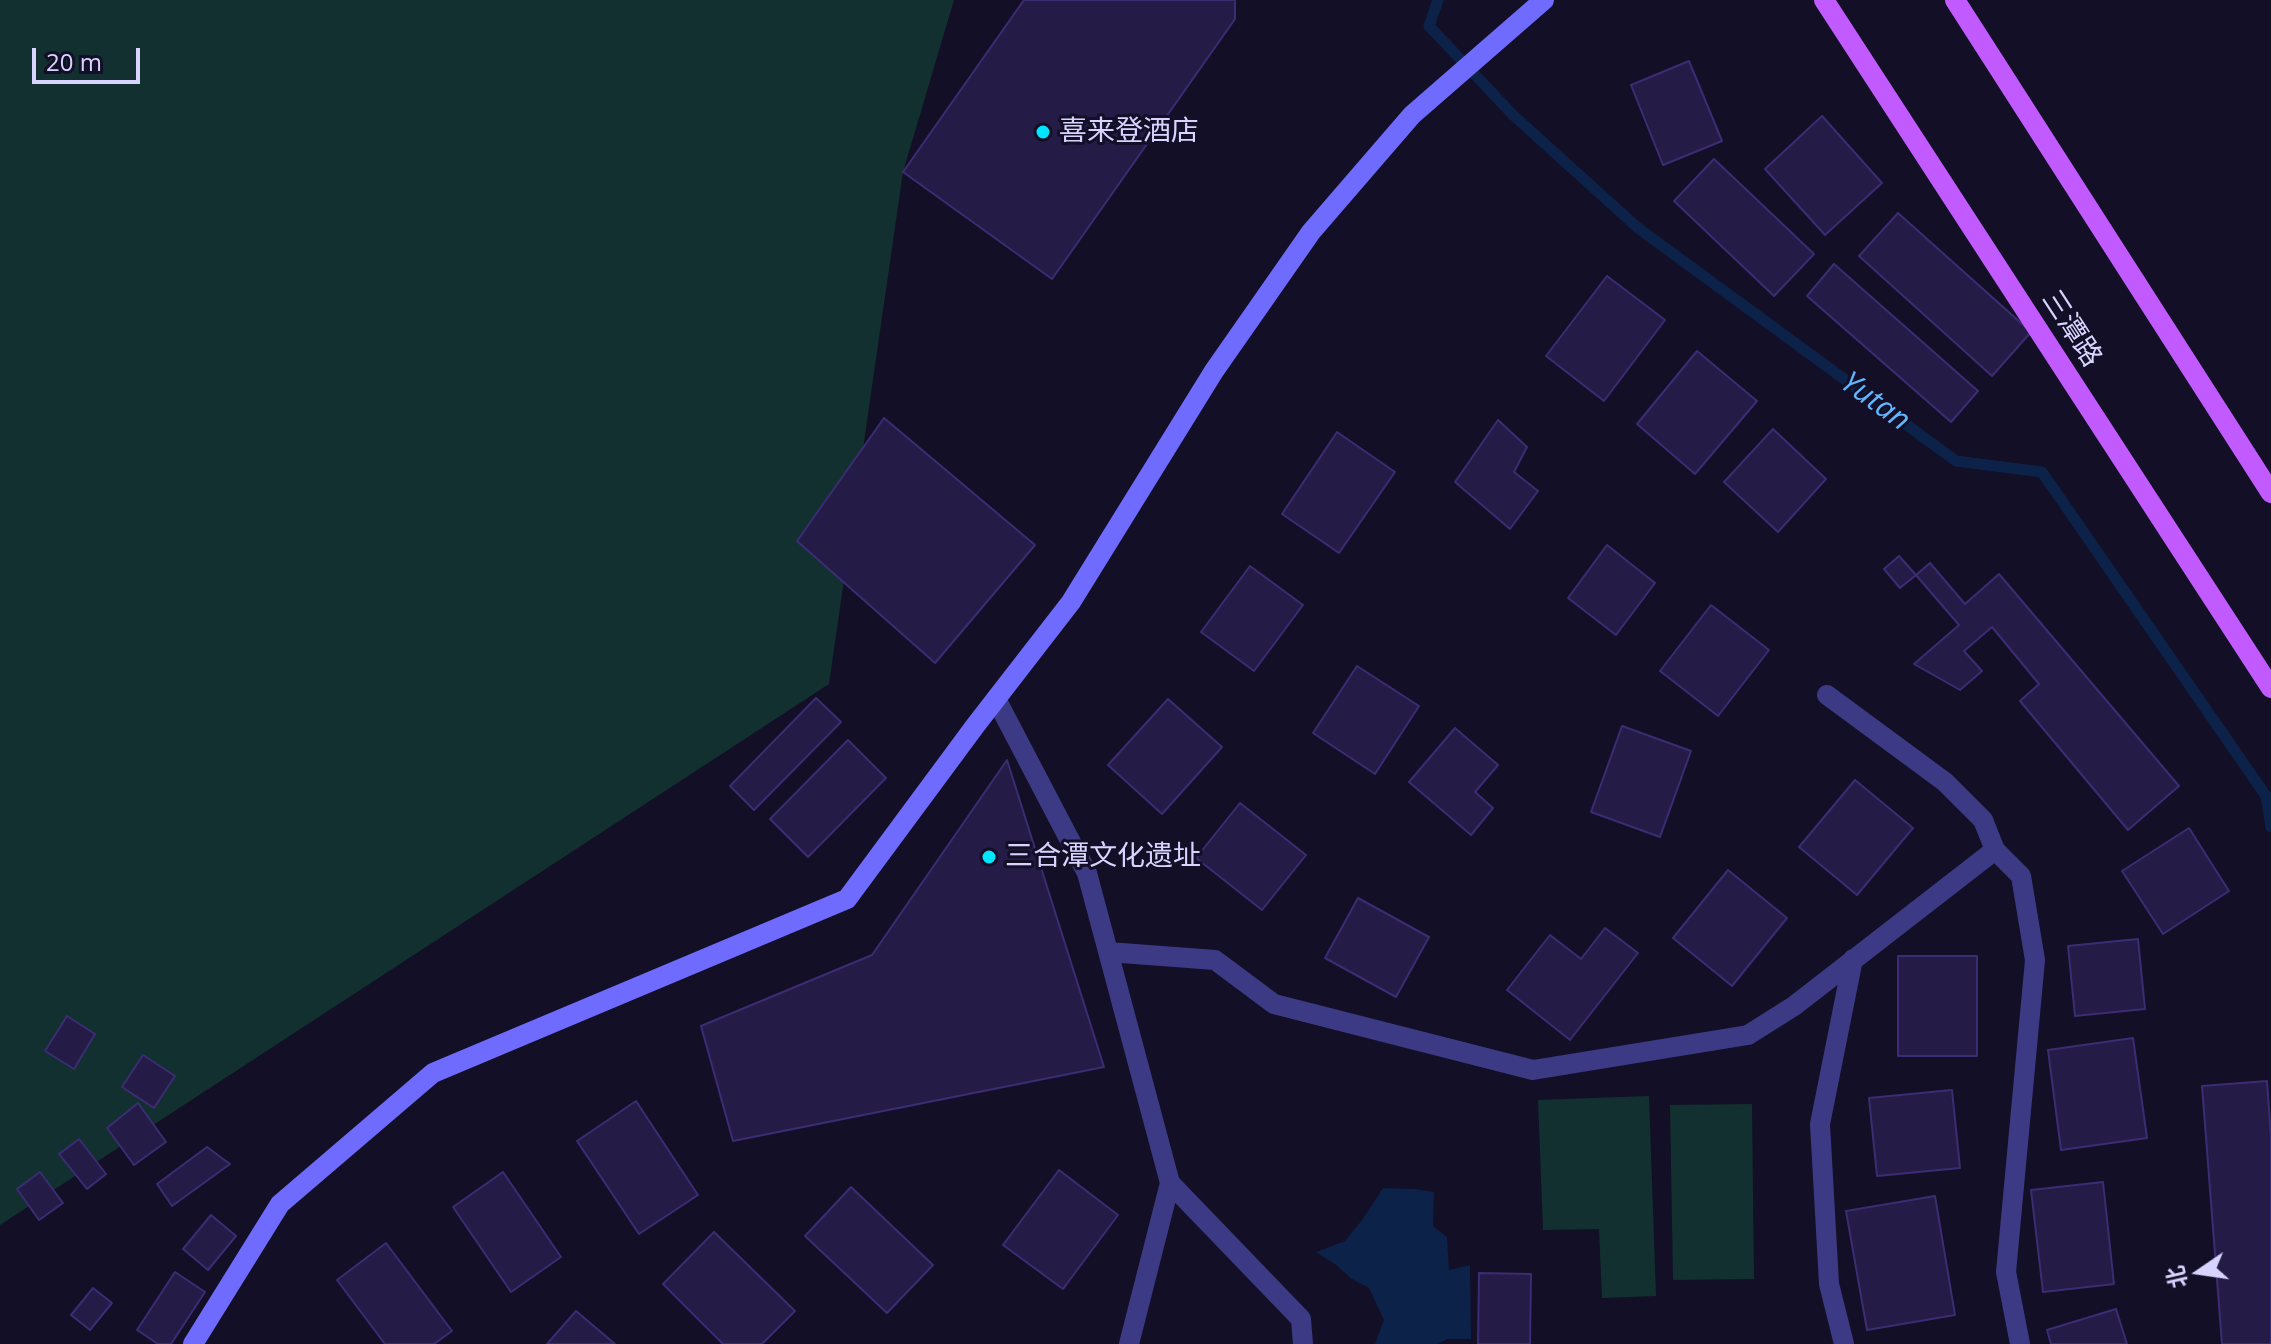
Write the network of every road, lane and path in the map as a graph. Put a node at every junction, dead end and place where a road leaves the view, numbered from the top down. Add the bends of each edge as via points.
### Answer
1 (1544, 0) edge
2 (1824, 0) edge
3 (1955, 0) edge
4 (2271, 493) edge
5 (2271, 688) edge
6 (1827, 695) dead end
7 (996, 699) junction
8 (1995, 850) junction
9 (1108, 952) junction
10 (1853, 959) junction
11 (1170, 1183) junction
12 (193, 1344) edge
13 (1129, 1344) edge
14 (1303, 1344) edge
15 (1844, 1344) edge
16 (2020, 1344) edge

1 - 7 street via 1412,115 1311,232 1214,371 1071,602
2 - 5 main road, 三潭路
3 - 4 main road
6 - 8 street via 1945,782 1983,820
7 - 9 street via 1087,873
7 - 12 street via 847,899 433,1073 280,1204
8 - 10 street
8 - 16 street via 2021,876 2035,960 2006,1272
9 - 10 street via 1215,960 1274,1004 1533,1070 1748,1035
9 - 11 street
10 - 15 street via 1820,1124 1829,1284
11 - 13 street
11 - 14 street via 1301,1319

